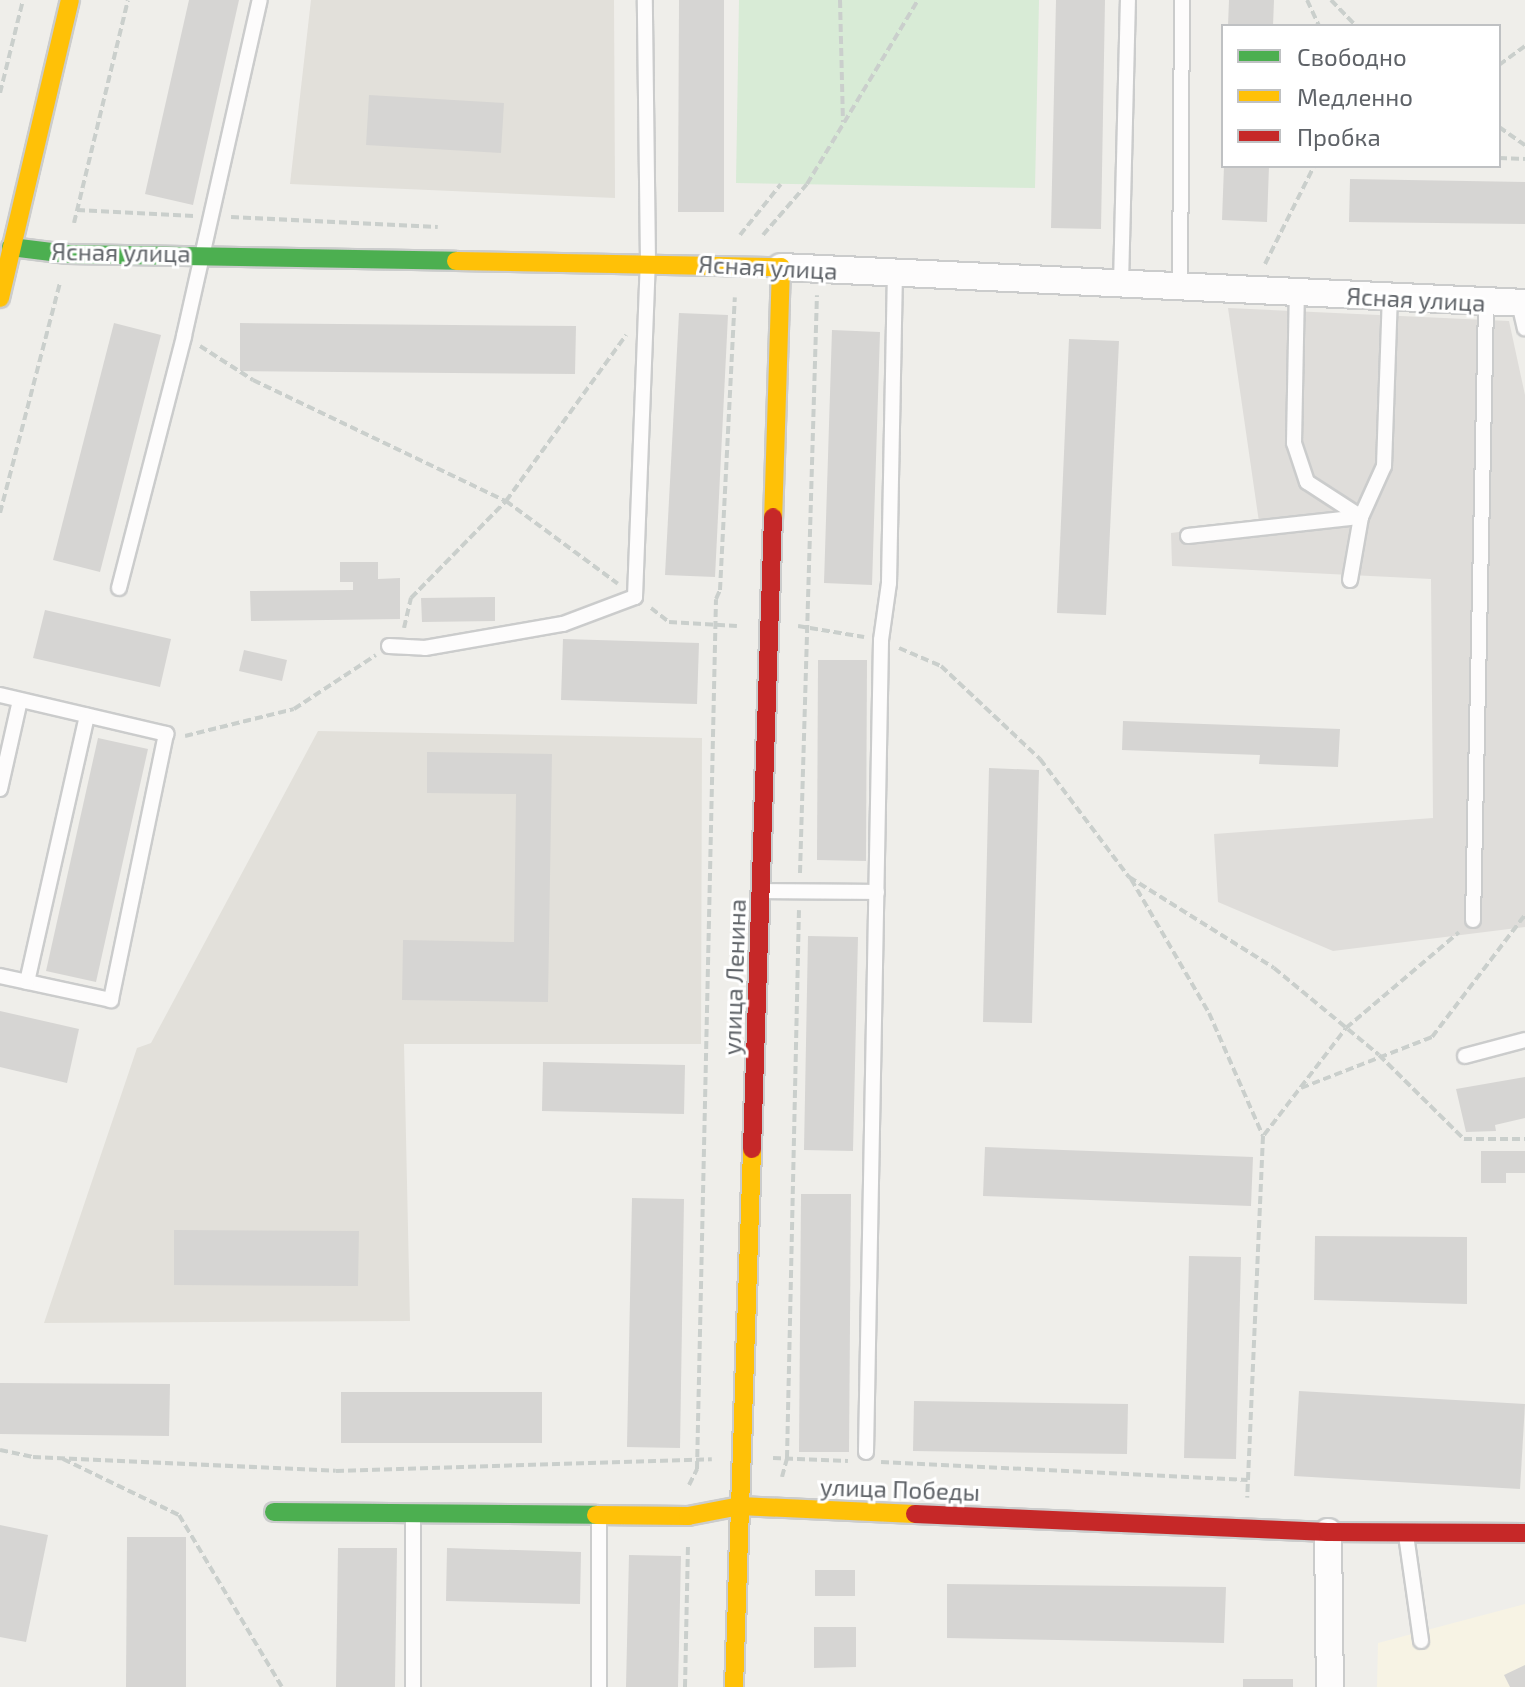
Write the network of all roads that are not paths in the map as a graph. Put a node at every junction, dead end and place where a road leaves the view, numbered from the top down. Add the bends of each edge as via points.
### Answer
1 (70, 0) edge
2 (260, 0) edge
3 (645, 0) edge
4 (1128, 0) edge
5 (1182, 0) edge
6 (11, 247) junction
7 (202, 254) junction
8 (648, 262) junction
9 (781, 267) junction
10 (895, 273) junction
11 (1121, 284) junction
12 (1180, 287) junction
13 (1297, 293) junction
14 (1390, 297) junction
15 (0, 298) edge
16 (1486, 302) junction
17 (1523, 312) edge
18 (1361, 517) junction
19 (1188, 536) dead end
20 (1350, 580) dead end
21 (119, 588) dead end
22 (389, 646) road end
23 (0, 695) edge
24 (20, 700) junction
25 (87, 716) junction
26 (0, 789) edge
27 (761, 891) junction
28 (877, 892) junction
29 (1473, 920) road end
30 (0, 976) edge
31 (27, 982) junction
32 (1525, 1040) edge
33 (1465, 1056) dead end
34 (866, 1457) road end
35 (740, 1506) junction
36 (274, 1512) dead end
37 (413, 1515) junction
38 (599, 1516) junction
39 (1328, 1532) junction
40 (1525, 1533) edge
41 (1406, 1534) junction
42 (1421, 1641) dead end
43 (413, 1687) edge
44 (599, 1687) edge
45 (734, 1687) edge
46 (1330, 1687) edge

1 - 6 street
2 - 7 lane
3 - 8 lane
4 - 11 lane
5 - 12 lane
6 - 7 street, Ясная улица via 68,254
6 - 15 street
7 - 8 street, Ясная улица
7 - 21 lane
8 - 9 street, Ясная улица
8 - 22 lane via 635,597 563,624 425,648
9 - 10 street, Ясная улица
9 - 27 street, улица Ленина
10 - 11 street, Ясная улица
10 - 28 lane
11 - 12 street, Ясная улица
12 - 13 street, Ясная улица
13 - 14 street, Ясная улица
13 - 18 lane via 1294,443 1307,482
14 - 16 street, Ясная улица
14 - 18 lane via 1384,466
16 - 17 street, Ясная улица
16 - 29 lane
18 - 19 lane
18 - 20 lane
23 - 24 lane
24 - 25 lane
24 - 26 lane
25 - 31 lane
25 - 31 lane via 166,734 111,1000
27 - 28 lane
27 - 35 street, улица Ленина
28 - 34 lane
30 - 31 lane
32 - 33 lane
35 - 38 street, улица Победы via 688,1516
35 - 39 street, улица Победы
35 - 45 street, улица Ленина
36 - 37 street, улица Победы
37 - 38 street, улица Победы
37 - 43 lane
38 - 44 lane
39 - 41 street, улица Победы
39 - 46 street
40 - 41 street, улица Победы
41 - 42 lane

